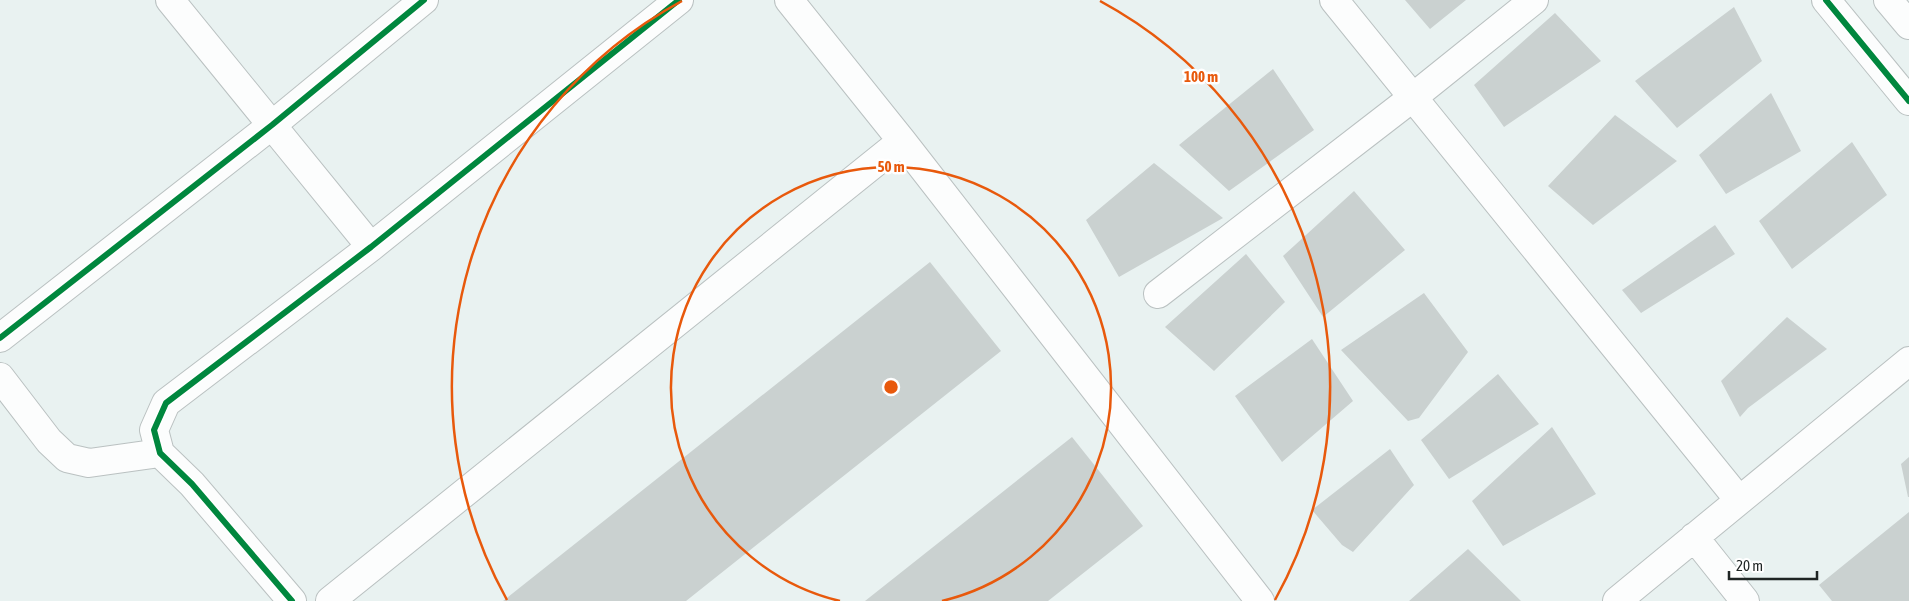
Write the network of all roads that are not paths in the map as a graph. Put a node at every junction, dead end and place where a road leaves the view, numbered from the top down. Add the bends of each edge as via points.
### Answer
1 (170, 0) edge
2 (424, 0) edge
3 (679, 0) edge
4 (789, 0) edge
5 (1334, 0) edge
6 (1534, 0) edge
7 (1826, 0) edge
8 (1888, 0) edge
9 (650, 8) edge
10 (1909, 25) edge
11 (1412, 98) junction
12 (1909, 101) edge
13 (272, 125) junction
14 (902, 142) junction
15 (371, 247) junction
16 (1158, 294) dead end
17 (0, 338) edge
18 (1909, 361) edge
19 (0, 377) edge
20 (160, 452) junction
21 (1739, 500) junction
22 (1694, 537) junction
23 (292, 601) edge
24 (330, 601) edge
25 (1260, 601) edge
26 (1617, 601) edge
27 (1745, 601) edge

1 - 13 street
2 - 13 street
3 - 9 street
4 - 14 street
5 - 11 street
6 - 11 street
7 - 12 street
8 - 10 street
9 - 15 street
11 - 16 street
11 - 21 street
13 - 15 street
13 - 17 street
14 - 24 street
14 - 25 street
15 - 20 street via 166,403 154,430
18 - 21 street
19 - 20 street via 49,441 67,458 89,463
20 - 23 street via 192,484
21 - 22 street
22 - 26 street
22 - 27 street

